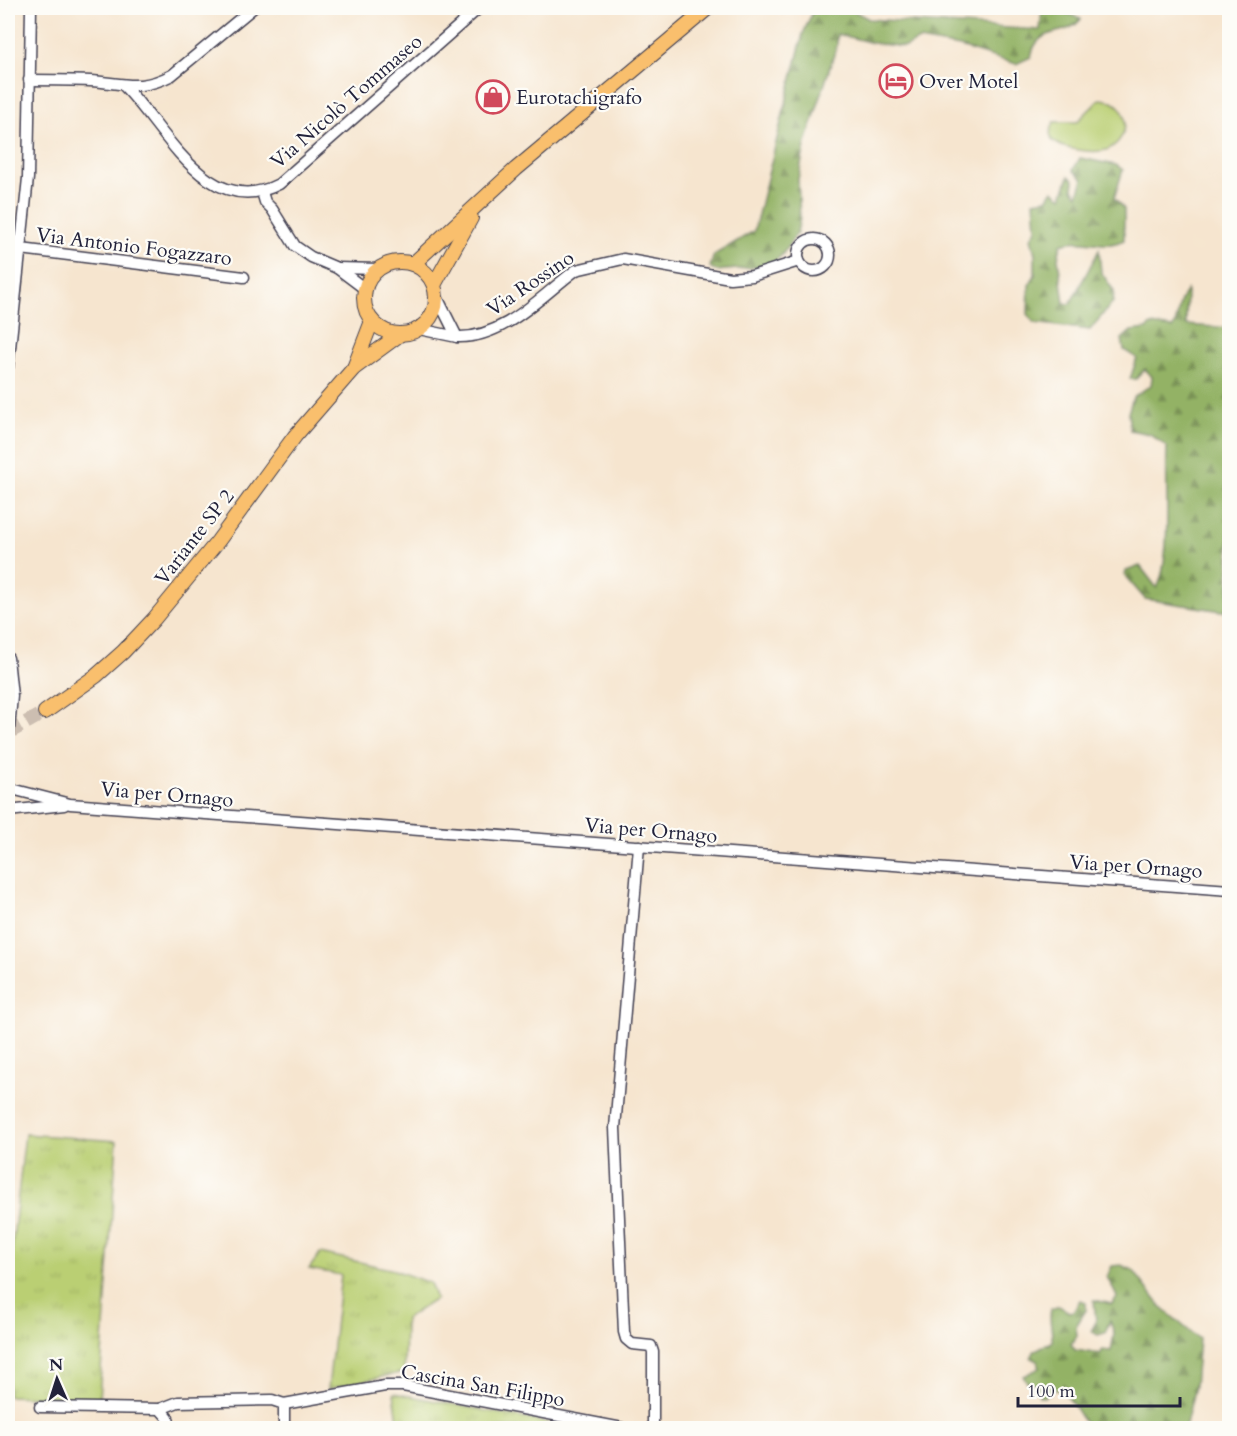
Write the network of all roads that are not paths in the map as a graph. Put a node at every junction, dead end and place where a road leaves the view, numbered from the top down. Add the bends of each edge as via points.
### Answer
1 (31, 8) edge
2 (253, 8) edge
3 (479, 8) edge
4 (708, 8) edge
5 (29, 83) junction
6 (125, 87) junction
7 (263, 191) junction
8 (478, 206) junction
9 (8, 240) edge
10 (21, 245) junction
11 (799, 261) dead end
12 (413, 264) junction
13 (337, 268) junction
14 (379, 269) junction
15 (244, 277) dead end
16 (365, 289) junction
17 (436, 291) junction
18 (372, 321) junction
19 (419, 329) junction
20 (399, 335) junction
21 (457, 337) junction
22 (8, 367) edge
23 (354, 368) junction
24 (8, 658) edge
25 (45, 712) tunnel mouth
26 (8, 740) edge
27 (8, 788) edge
28 (70, 804) junction
29 (8, 811) edge
30 (639, 846) junction
31 (1230, 890) edge
32 (284, 1404) junction
33 (40, 1407) dead end
34 (160, 1409) junction
35 (170, 1428) edge
36 (284, 1428) edge
37 (622, 1428) edge
38 (653, 1428) edge

1 - 5 street
2 - 6 street via 172,75 157,83
3 - 7 street, Via Nicolò Tommaseo via 279,184
4 - 8 main road via 516,169
5 - 6 street
5 - 10 street via 28,178
6 - 7 street, Via Nicolò Tommaseo via 204,178 229,190
7 - 13 street via 265,202 296,246
8 - 12 main road
8 - 17 main road
9 - 10 street, Via Antonio Fogazzaro
10 - 15 street, Via Antonio Fogazzaro
10 - 22 street
11 - 21 street, Via Rossino via 752,276 730,278 623,259 576,270 494,330 471,338
12 - 14 main road via 395,262
12 - 17 main road via 422,269
13 - 14 street
13 - 16 street
14 - 16 main road
16 - 18 main road via 364,306
17 - 19 main road via 430,319
17 - 21 street
18 - 20 main road
18 - 23 main road, Variante SP 2
19 - 20 main road, Variante SP 2
19 - 21 street, Via Rossino
20 - 23 main road, Variante SP 2
23 - 25 main road, Variante SP 2 via 296,435 218,541 154,619 107,667
24 - 26 street via 12,696
27 - 28 street, Via per Ornago
28 - 29 street, Via per Ornago
28 - 30 street, Via per Ornago
30 - 31 street, Via per Ornago
30 - 38 street via 615,1153 624,1332 632,1344 651,1346 653,1352
32 - 34 street, Cascina San Filippo via 272,1400 178,1402
32 - 36 street
32 - 37 street, Cascina San Filippo via 403,1386
33 - 34 street, Cascina San Filippo
34 - 35 street

